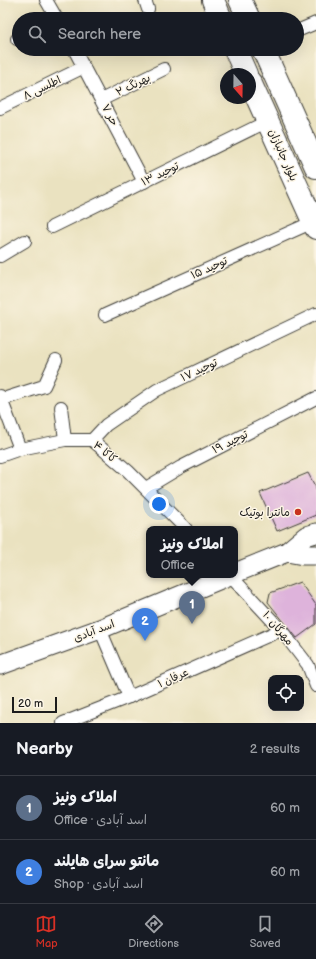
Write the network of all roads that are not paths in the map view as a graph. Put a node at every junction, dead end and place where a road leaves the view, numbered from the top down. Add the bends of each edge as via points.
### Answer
1 (46, 0) edge
2 (213, 0) edge
3 (240, 0) edge
4 (52, 12) edge
5 (218, 12) edge
6 (246, 12) edge
7 (316, 23) edge
8 (304, 28) edge
9 (78, 56) edge
10 (238, 56) edge
11 (265, 56) edge
12 (84, 67) junction
13 (243, 68) edge
14 (164, 69) dead end
15 (256, 95) edge
16 (102, 100) junction
17 (0, 108) edge
18 (268, 121) junction
19 (316, 167) edge
20 (144, 182) junction
21 (315, 225) edge
22 (52, 227) dead end
23 (25, 241) dead end
24 (0, 256) edge
25 (316, 314) edge
26 (105, 315) dead end
27 (56, 360) dead end
28 (1, 398) edge
29 (316, 398) edge
30 (61, 407) dead end
31 (65, 440) junction
32 (92, 440) junction
33 (20, 449) junction
34 (0, 456) edge
35 (146, 488) junction
36 (183, 526) edge
37 (316, 533) edge
38 (287, 552) junction
39 (316, 555) edge
40 (238, 572) edge
41 (223, 578) edge
42 (233, 578) edge
43 (100, 629) junction
44 (281, 630) junction
45 (0, 665) edge
46 (309, 670) edge
47 (316, 686) edge
48 (129, 697) junction
49 (63, 723) edge

1 - 4 street
2 - 5 highway
3 - 6 highway
7 - 8 street
9 - 12 street, حر ۷
10 - 13 highway
11 - 19 highway
12 - 16 street, حر ۷
12 - 17 street, اطلسی ۸
14 - 16 street, بهرنگ ۲
15 - 18 highway, بلوار جانبازان
16 - 20 street, حر ۷
18 - 20 street, توحید ۱۳
18 - 21 highway, بلوار جانبازان
20 - 22 street, توحید ۱۳
21 - 26 street, توحید ۱۵
23 - 24 street
25 - 32 street, توحید ۱۷ via 157,390 106,425
27 - 28 street via 44,386
28 - 33 street
29 - 35 street, توحید ۱۹
30 - 31 street
31 - 32 street, کاکا ۴
31 - 33 street, کاکا ۴
32 - 35 street, کاکا ۴
33 - 34 street, کاکا ۴
35 - 36 street, کاکا ۴
37 - 38 main road via 306,536
38 - 39 main road
38 - 40 main road
41 - 43 main road, اسد آبادی
42 - 44 street, مهرگان ۱۰
43 - 45 main road, اسد آبادی
43 - 48 street
44 - 46 street, مهرگان ۱۰
44 - 48 street, عرفان ۱
46 - 47 street, مهرگان ۱۰
48 - 49 street, عرفان ۱

